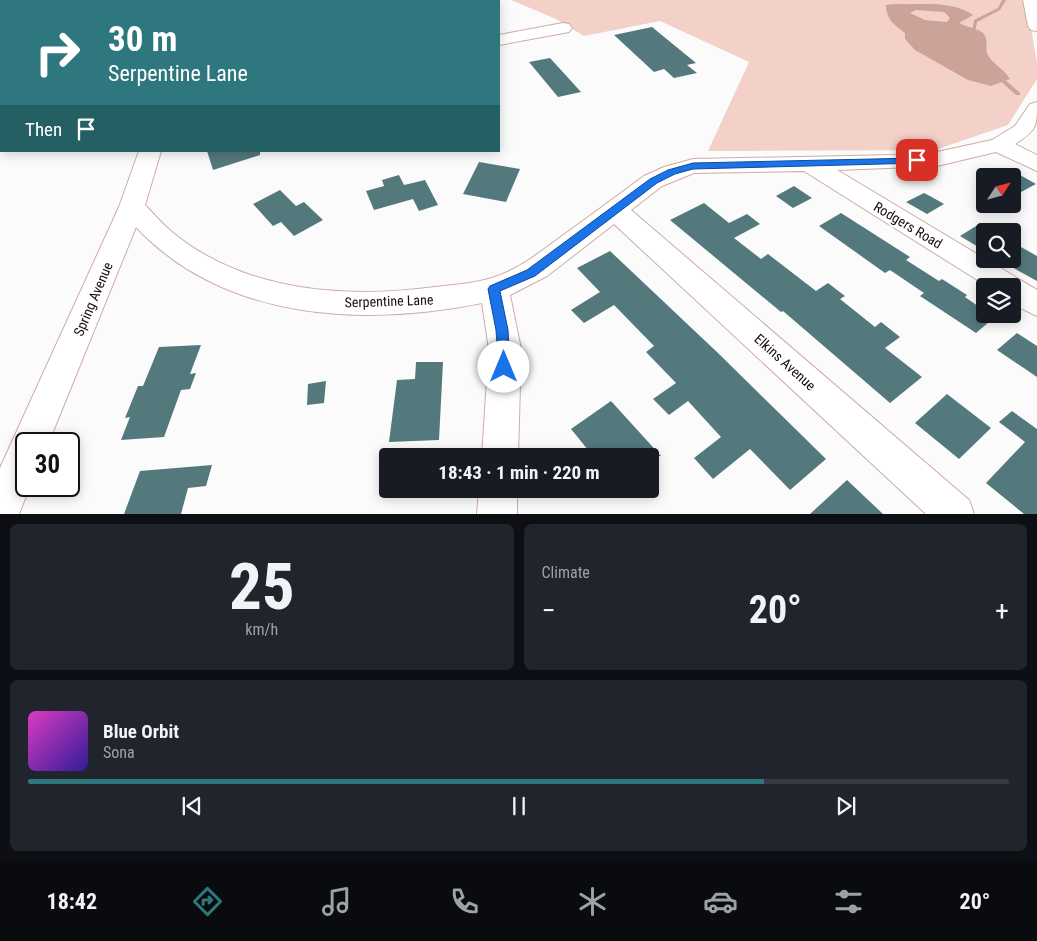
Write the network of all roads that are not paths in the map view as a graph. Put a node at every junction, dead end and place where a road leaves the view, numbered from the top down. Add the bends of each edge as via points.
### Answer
1 (1031, 0) edge
2 (1037, 26) edge
3 (563, 28) dead end
4 (500, 40) edge
5 (1037, 108) edge
6 (999, 145) junction
7 (150, 152) edge
8 (808, 164) junction
9 (1037, 164) edge
10 (132, 207) junction
11 (614, 210) junction
12 (996, 278) edge
13 (494, 289) junction
14 (1021, 294) edge
15 (1037, 304) edge
16 (35, 432) edge
17 (500, 448) edge
18 (15, 477) edge
19 (498, 498) edge
20 (0, 512) edge
21 (497, 514) edge
22 (955, 514) edge

1 - 2 street
3 - 4 street
5 - 6 street, Serpentine Lane via 1023,130
6 - 8 street, Serpentine Lane via 917,160
6 - 9 street
7 - 10 street, Spring Avenue
8 - 11 street, Serpentine Lane via 693,166 653,181
8 - 12 street, Rodgers Road
10 - 13 street, Serpentine Lane via 162,239 201,265 240,284 283,296 378,304 427,301
10 - 16 street, Spring Avenue
11 - 13 street, Serpentine Lane via 531,273
11 - 22 street, Elkins Avenue
13 - 17 street via 504,349
14 - 15 street
18 - 20 street
19 - 21 street

